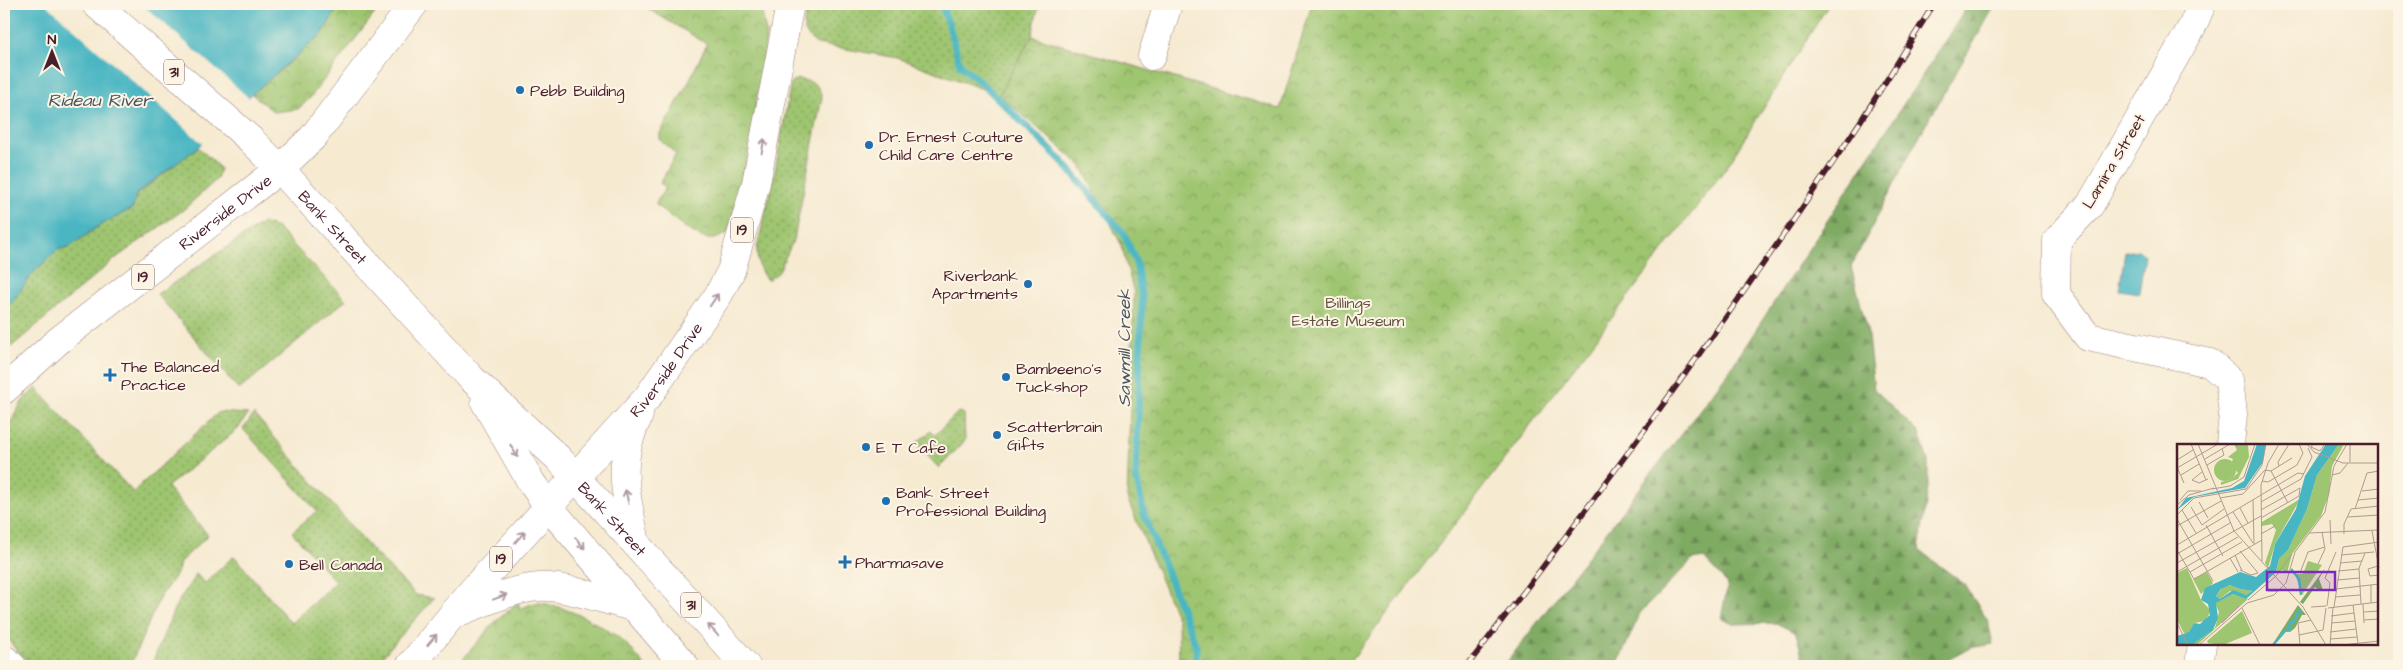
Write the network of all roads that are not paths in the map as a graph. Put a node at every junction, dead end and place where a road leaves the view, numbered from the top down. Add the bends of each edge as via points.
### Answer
1 (96, 4) edge
2 (414, 4) edge
3 (770, 4) edge
4 (790, 4) edge
5 (1168, 4) edge
6 (2202, 4) edge
7 (783, 40) junction
8 (1152, 56) dead end
9 (280, 170) junction
10 (472, 379) junction
11 (5, 391) edge
12 (647, 398) junction
13 (2230, 444) edge
14 (574, 477) junction
15 (548, 506) junction
16 (637, 544) junction
17 (633, 607) junction
18 (454, 614) junction
19 (2202, 645) edge
20 (4, 659) edge
21 (12, 666) edge
22 (410, 666) edge
23 (685, 666) edge
24 (746, 666) edge
25 (2199, 666) edge

1 - 9 main road, Bank Street / 31 via 251,140
2 - 9 main road, Riverside Drive / 19 via 313,137
3 - 7 main road
4 - 7 main road, Riverside Drive / 19
5 - 8 main road
6 - 13 main road, Lamira Street via 2090,205 2057,240 2056,294 2088,338 2210,363 2229,380 2234,414
12 -> 7 main road, Riverside Drive / 19 via 719,294 731,271 756,183
9 - 10 main road, Bank Street / 31
9 - 11 main road, Riverside Drive / 19 via 58,342
10 - 14 main road, Bank Street / 31 via 558,458
10 -> 15 main road, Bank Street / 31
12 - 14 main road, Riverside Drive / 19
16 -> 12 main road via 625,489 624,464 628,437
14 - 15 main road, Riverside Drive / 19
14 - 16 main road, Bank Street / 31
15 -> 17 main road, Bank Street / 31
18 -> 15 main road, Riverside Drive / 19
24 -> 16 main road, Bank Street / 31
18 -> 17 main road via 521,589 540,586
17 - 23 main road, Bank Street / 31
22 -> 18 main road, Riverside Drive / 19
19 - 25 main road
20 - 21 main road

